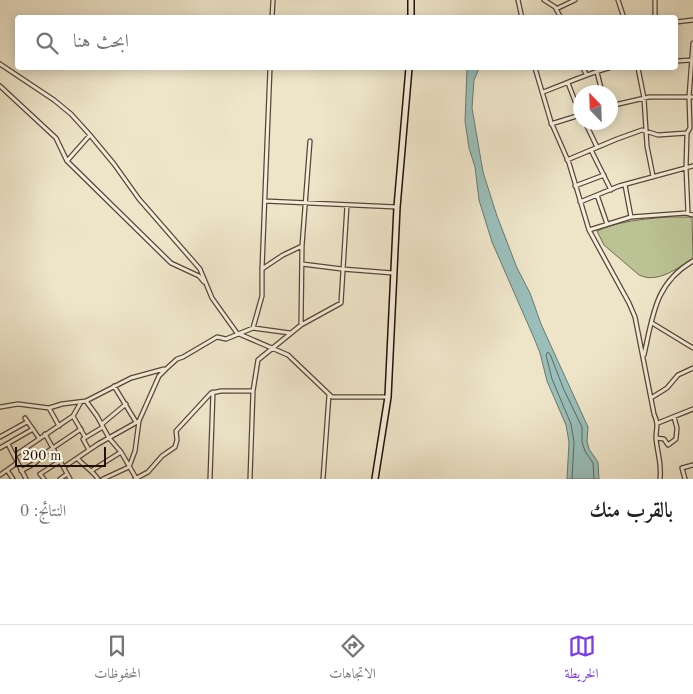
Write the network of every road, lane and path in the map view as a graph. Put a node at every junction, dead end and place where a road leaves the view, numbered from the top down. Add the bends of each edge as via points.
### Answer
1 (273, 0) edge
2 (411, 0) edge
3 (518, 0) edge
4 (544, 0) edge
5 (574, 0) edge
6 (618, 0) edge
7 (654, 0) edge
8 (556, 9) junction
9 (272, 15) edge
10 (411, 15) edge
11 (521, 15) edge
12 (559, 15) edge
13 (623, 15) edge
14 (655, 15) edge
15 (693, 20) edge
16 (678, 22) edge
17 (693, 43) edge
18 (692, 60) edge
19 (678, 61) edge
20 (0, 64) edge
21 (270, 70) edge
22 (409, 70) edge
23 (536, 70) edge
24 (584, 70) edge
25 (594, 70) edge
26 (596, 70) edge
27 (638, 70) edge
28 (586, 74) junction
29 (568, 83) junction
30 (600, 85) edge
31 (0, 86) edge
32 (543, 92) junction
33 (573, 95) edge
34 (691, 97) edge
35 (644, 98) junction
36 (618, 104) edge
37 (573, 116) edge
38 (551, 124) junction
39 (692, 128) edge
40 (589, 130) edge
41 (647, 132) junction
42 (687, 133) junction
43 (90, 135) junction
44 (310, 141) dead end
45 (597, 148) junction
46 (591, 150) junction
47 (567, 160) junction
48 (67, 161) junction
49 (693, 166) edge
50 (686, 168) junction
51 (604, 175) junction
52 (653, 176) junction
53 (625, 184) junction
54 (575, 186) junction
55 (611, 190) junction
56 (597, 195) junction
57 (265, 200) junction
58 (304, 202) junction
59 (580, 202) junction
60 (347, 205) junction
61 (397, 207) junction
62 (688, 213) junction
63 (693, 215) edge
64 (631, 217) junction
65 (607, 224) junction
66 (589, 230) junction
67 (302, 246) junction
68 (693, 261) edge
69 (302, 264) junction
70 (262, 269) junction
71 (342, 269) junction
72 (393, 273) junction
73 (207, 286) junction
74 (652, 323) junction
75 (301, 325) junction
76 (253, 328) junction
77 (237, 333) junction
78 (291, 333) junction
79 (272, 347) junction
80 (693, 348) edge
81 (644, 356) junction
82 (693, 368) edge
83 (166, 369) junction
84 (114, 386) junction
85 (253, 391) junction
86 (213, 392) junction
87 (329, 395) junction
88 (388, 396) junction
89 (651, 398) junction
90 (86, 401) junction
91 (81, 402) junction
92 (126, 404) junction
93 (0, 407) edge
94 (49, 408) junction
95 (693, 409) edge
96 (73, 416) junction
97 (674, 417) junction
98 (25, 418) dead end
99 (137, 421) junction
100 (27, 422) junction
101 (658, 423) junction
102 (59, 426) junction
103 (102, 426) junction
104 (81, 429) junction
105 (33, 430) junction
106 (45, 434) junction
107 (0, 437) edge
108 (85, 437) junction
109 (39, 438) junction
110 (109, 438) junction
111 (656, 438) junction
112 (8, 444) junction
113 (0, 448) edge
114 (53, 448) junction
115 (89, 450) junction
116 (121, 452) junction
117 (14, 456) junction
118 (78, 459) junction
119 (60, 461) junction
120 (17, 462) junction
121 (693, 466) edge
122 (129, 467) junction
123 (64, 468) junction
124 (7, 470) junction
125 (21, 471) junction
126 (91, 472) junction
127 (67, 474) junction
128 (0, 475) edge
129 (24, 478) edge
130 (13, 479) edge
131 (44, 479) edge
132 (60, 479) edge
133 (70, 479) edge
134 (98, 479) edge
135 (102, 479) edge
136 (136, 479) edge
137 (210, 479) edge
138 (250, 479) edge
139 (322, 479) edge
140 (375, 479) edge
141 (660, 479) edge
142 (685, 479) edge

1 - 9 street
2 - 10 street
3 - 11 street
4 - 8 street
5 - 8 street
6 - 13 street
7 - 14 street
8 - 12 street
15 - 16 street
17 - 18 street
18 - 19 street
18 - 34 street
20 - 43 street via 54,100
21 - 57 street
22 - 61 street
23 - 32 street
24 - 28 street
25 - 28 street
26 - 30 street
27 - 35 street
28 - 29 street
29 - 32 street
29 - 33 street
31 - 48 street via 56,138
32 - 38 street
34 - 35 street
34 - 39 street
35 - 36 street
35 - 41 street
37 - 38 street
38 - 47 street
39 - 42 street
40 - 45 street
41 - 42 street via 658,135
41 - 45 street via 639,131
41 - 52 street
42 - 50 street
43 - 48 street
43 - 73 street via 139,199 200,269
44 - 58 street
45 - 46 street
46 - 47 street
46 - 51 street
47 - 54 street
48 - 73 street via 171,263 199,276
49 - 50 street
50 - 52 street
50 - 62 street
51 - 54 street
51 - 55 street
52 - 53 street
53 - 55 street
53 - 64 street
54 - 59 street
55 - 56 street
56 - 59 street
56 - 65 street
57 - 58 street
57 - 70 street
58 - 60 street
58 - 67 street
59 - 66 street
60 - 61 street
60 - 71 street
61 - 72 street
62 - 63 street
62 - 64 street
64 - 65 street
65 - 66 street
66 - 81 street via 632,310
67 - 69 street
67 - 70 street
68 - 74 street via 670,278 660,295
69 - 71 street
69 - 75 street
70 - 76 street via 262,296
71 - 72 street
71 - 75 street via 341,303
72 - 88 street
73 - 77 street
74 - 80 street
74 - 81 street
75 - 78 street
76 - 77 street
76 - 78 street
77 - 79 street
77 - 83 street via 226,339 217,336
78 - 79 street
79 - 85 street via 258,360
79 - 87 street via 299,365
81 - 89 street
82 - 89 street via 678,375 667,388
83 - 84 street
83 - 99 street via 159,376
84 - 90 street
84 - 92 street
85 - 86 street
85 - 138 street
86 - 136 street via 177,429 175,447
86 - 137 street
87 - 88 street
87 - 139 street
88 - 140 street
89 - 101 street
90 - 91 street
90 - 103 street
91 - 94 street
91 - 96 street
92 - 99 street
92 - 103 street
93 - 94 street via 18,404
94 - 102 street
95 - 97 street
96 - 102 street
96 - 104 street
97 - 101 street
97 - 111 street via 677,428 675,441 668,445 664,439
98 - 100 street
99 - 110 street
99 - 122 street via 135,451
100 - 105 street
100 - 107 street
101 - 111 street
102 - 106 street
103 - 108 street
103 - 110 street
104 - 108 street
104 - 114 street
105 - 109 street
105 - 112 street
106 - 109 street
106 - 114 street
108 - 115 street via 83,440
109 - 117 street
110 - 115 street
110 - 116 street
111 - 141 street via 662,465
112 - 113 street
112 - 117 street
114 - 119 street
114 - 125 street
115 - 118 street
116 - 122 street
116 - 126 street
117 - 120 street
118 - 123 street
118 - 126 street
119 - 123 street
119 - 131 street via 40,474
120 - 124 street
120 - 125 street
121 - 142 street via 682,468
122 - 135 street
122 - 136 street
123 - 127 street
124 - 128 street
124 - 130 street
125 - 129 street
126 - 134 street
127 - 132 street
127 - 133 street

